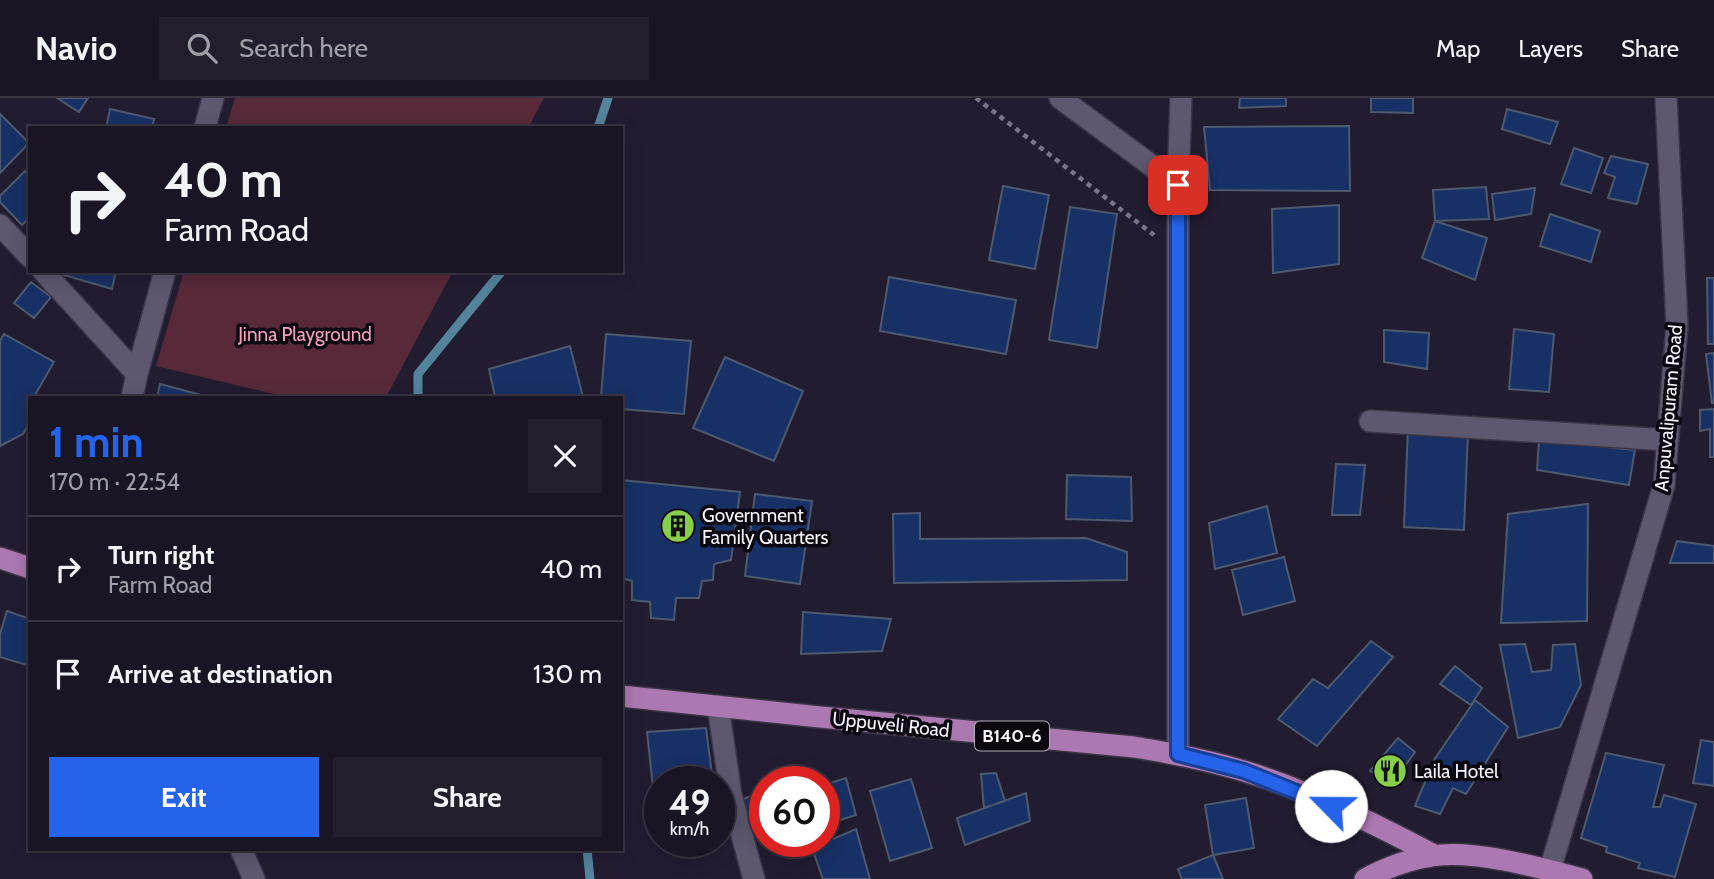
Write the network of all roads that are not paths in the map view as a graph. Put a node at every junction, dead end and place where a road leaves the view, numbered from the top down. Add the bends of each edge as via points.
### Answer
1 (213, 98) edge
2 (1060, 98) edge
3 (1181, 98) edge
4 (1666, 98) edge
5 (206, 126) edge
6 (1178, 185) junction
7 (0, 225) edge
8 (28, 255) edge
9 (45, 273) edge
10 (164, 273) edge
11 (137, 374) junction
12 (132, 396) edge
13 (1370, 421) dead end
14 (1668, 440) junction
15 (3, 562) edge
16 (28, 568) edge
17 (623, 696) edge
18 (718, 706) junction
19 (1178, 754) junction
20 (242, 851) edge
21 (1434, 855) junction
22 (1549, 870) junction
23 (254, 879) edge
24 (754, 879) edge
25 (1365, 879) edge
26 (1582, 879) edge

1 - 5 street
2 - 6 street
3 - 6 street
4 - 14 street, Anpuvalipuram Road via 1677,325
6 - 19 street
7 - 8 street
9 - 11 street
10 - 11 street
11 - 12 street
13 - 14 street
14 - 22 street, Anpuvalipuram Road via 1664,485
15 - 16 main road
17 - 18 main road, Uppuveli Road / B140-6
18 - 19 main road, Uppuveli Road / B140-6
18 - 24 street via 732,795
19 - 21 main road, Uppuveli Road / B140-6 via 1244,771 1300,793
20 - 23 street
21 - 22 main road via 1467,855
21 - 25 main road
22 - 26 main road

